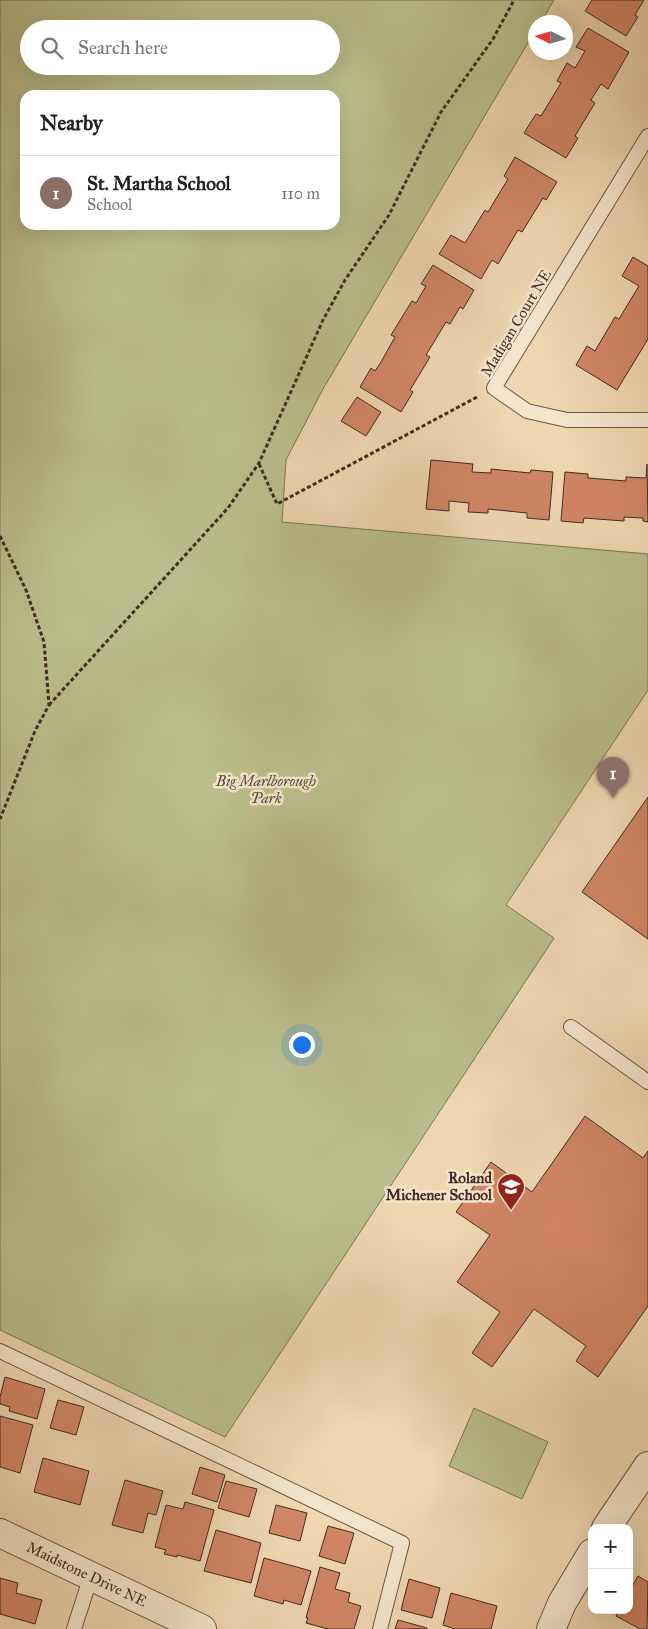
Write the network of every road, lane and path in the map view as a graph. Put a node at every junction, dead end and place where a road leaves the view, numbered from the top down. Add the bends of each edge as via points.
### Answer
1 (514, 0) edge
2 (648, 136) edge
3 (494, 388) junction
4 (648, 420) edge
5 (259, 463) junction
6 (0, 536) edge
7 (49, 706) junction
8 (0, 819) edge
9 (571, 1027) dead end
10 (648, 1082) edge
11 (0, 1351) edge
12 (648, 1466) edge
13 (609, 1524) edge
14 (0, 1533) edge
15 (588, 1559) edge
16 (90, 1576) junction
17 (74, 1629) edge
18 (202, 1629) edge
19 (380, 1629) edge
20 (551, 1629) edge

1 - 5 path via 493,40 441,112 389,215 344,280
2 - 3 lane, Madigan Court NE
3 - 4 lane, Madigan Court NE via 527,411 567,420
3 - 5 path via 277,504
5 - 7 path via 228,508
6 - 7 path via 26,590 44,642
7 - 8 path via 35,731
9 - 10 lane
11 - 19 lane via 402,1543
12 - 13 street
14 - 16 street, Maidstone Drive NE
15 - 20 street
16 - 17 lane
16 - 18 street, Maidstone Drive NE

